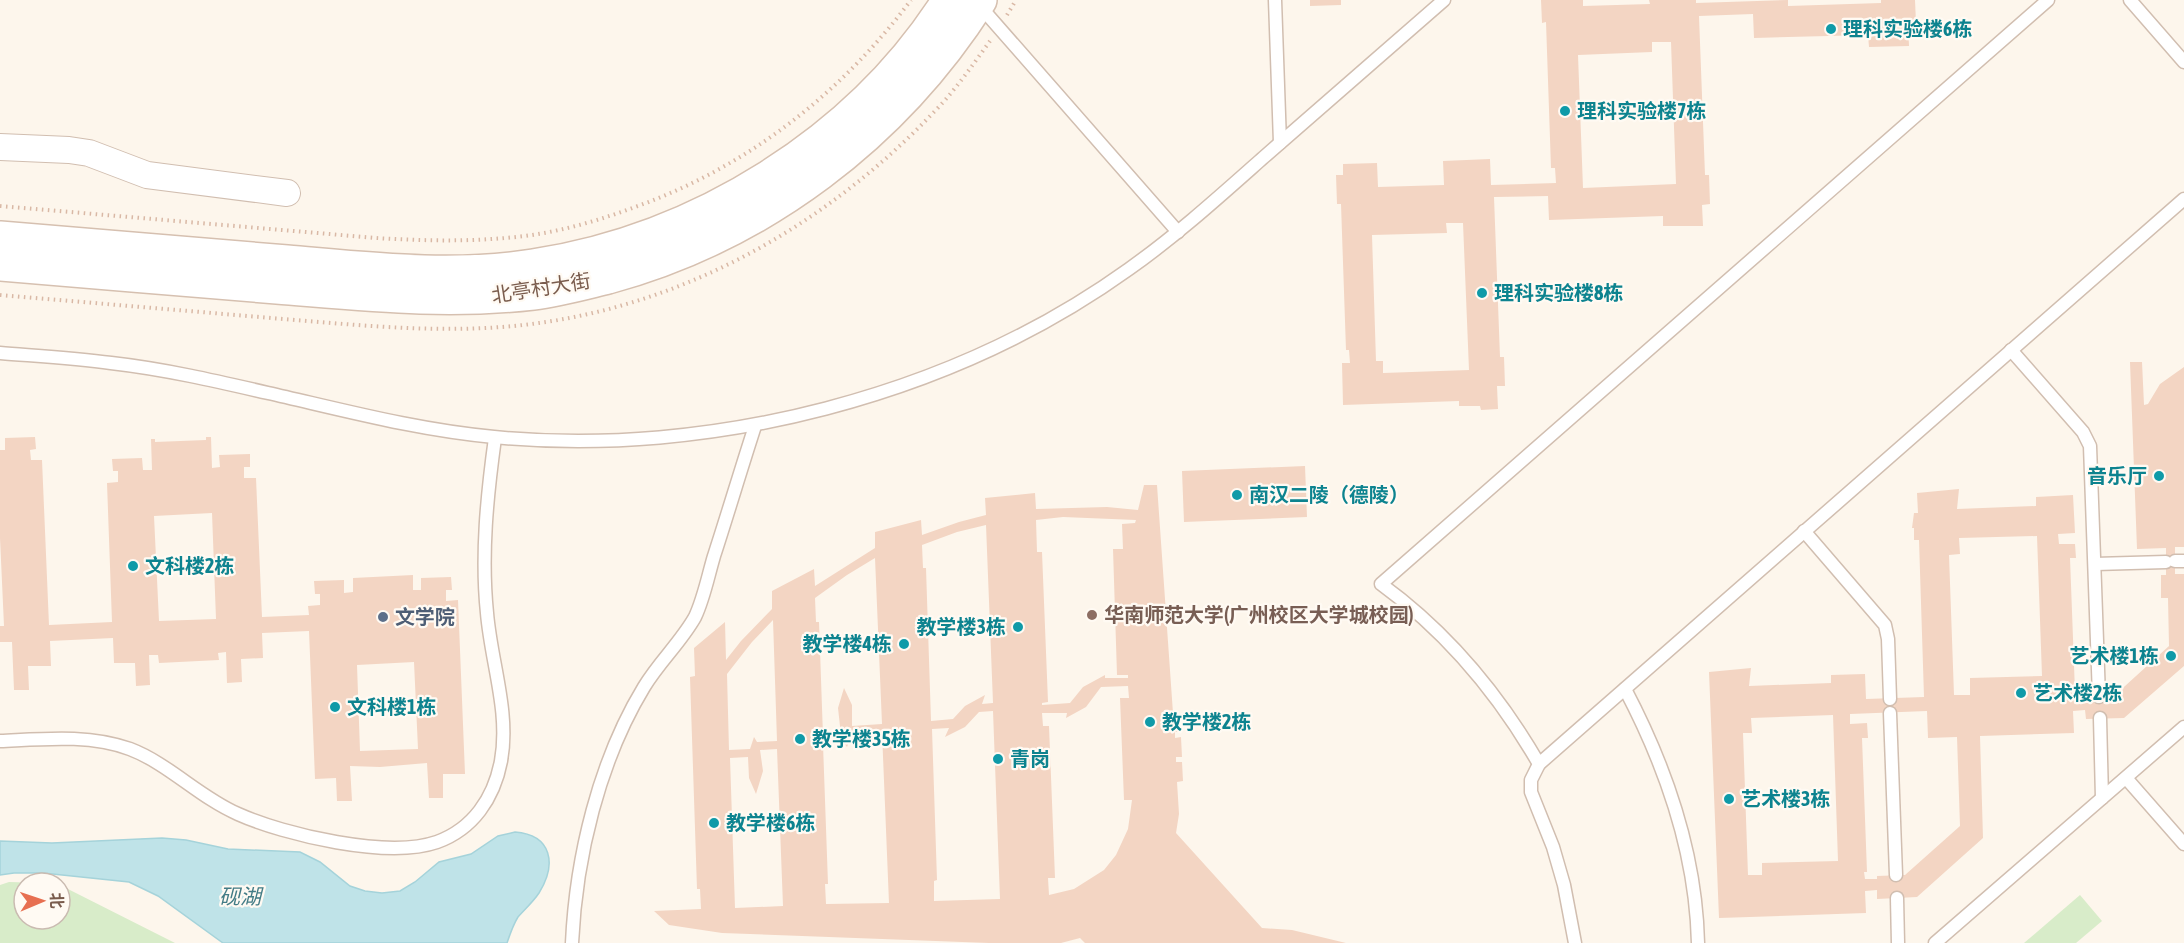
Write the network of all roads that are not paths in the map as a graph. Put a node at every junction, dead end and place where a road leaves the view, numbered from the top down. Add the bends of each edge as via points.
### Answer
1 (1275, 0) edge
2 (1444, 0) edge
3 (2048, 0) edge
4 (2130, 0) edge
5 (979, 5) edge
6 (2184, 62) edge
7 (1280, 143) junction
8 (0, 147) edge
9 (287, 193) dead end
10 (2184, 199) edge
11 (1178, 232) junction
12 (0, 237) edge
13 (0, 264) edge
14 (2011, 350) junction
15 (0, 353) edge
16 (755, 426) junction
17 (495, 438) junction
18 (1804, 531) junction
19 (2175, 561) edge
20 (2095, 564) junction
21 (1625, 689) junction
22 (2099, 697) dead end
23 (1890, 699) dead end
24 (1890, 713) dead end
25 (2100, 718) dead end
26 (2184, 727) edge
27 (0, 741) edge
28 (1539, 764) junction
29 (2126, 778) junction
30 (2102, 798) junction
31 (2184, 844) edge
32 (1896, 875) dead end
33 (1897, 898) dead end
34 (572, 943) edge
35 (1575, 943) edge
36 (1698, 943) edge
37 (1898, 943) edge
38 (1935, 943) edge

1 - 7 lane
2 - 7 lane
3 - 28 lane via 1381,584 1446,638 1475,670
4 - 6 lane
5 - 11 lane
5 - 12 main road, 北亭村大街 via 892,73 841,123 751,188 689,220 587,255 532,267 436,273
5 - 13 main road, 北亭村大街 via 911,91 829,167 764,211 718,236 645,266 603,278 535,293 436,299
7 - 11 lane
8 - 9 street via 89,153 147,175
10 - 14 lane
11 - 16 lane via 1125,272 999,344 888,391
14 - 18 lane
14 - 20 lane via 2089,441
15 - 17 lane via 113,363 267,392 398,424
16 - 17 lane via 631,440
16 - 34 lane via 696,613 645,686 608,761 582,863
17 - 27 lane via 485,525 486,611 504,747 486,801 462,829 434,843 417,846 336,843 238,814 146,757 110,743 63,739
18 - 21 lane
18 - 23 lane via 1885,625
19 - 20 lane
20 - 22 lane
21 - 28 lane
21 - 36 lane via 1675,808 1689,865
24 - 32 lane
25 - 30 lane
26 - 29 lane
28 - 35 lane via 1531,780 1531,792 1553,847
29 - 30 lane
29 - 31 lane
30 - 38 lane
33 - 37 lane

